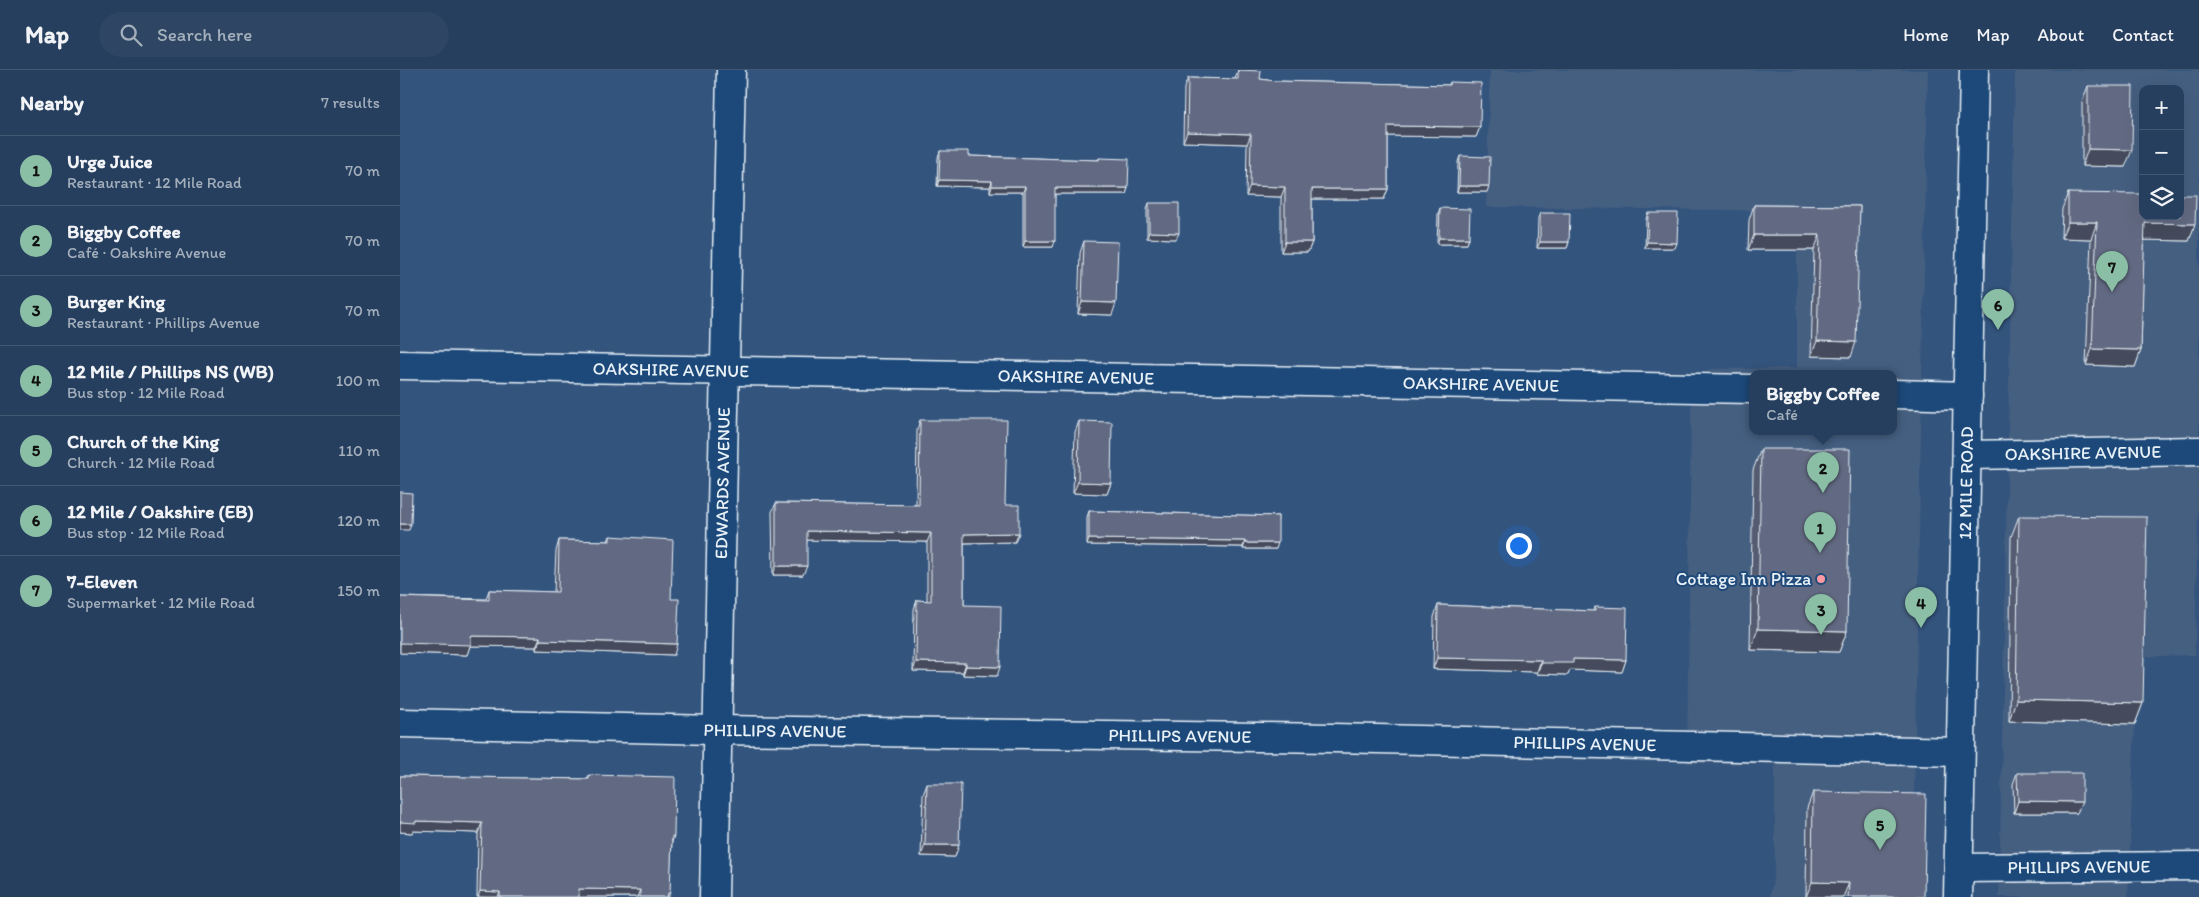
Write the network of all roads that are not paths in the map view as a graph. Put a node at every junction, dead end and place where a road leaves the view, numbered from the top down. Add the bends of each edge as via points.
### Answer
1 (731, 70) edge
2 (1974, 70) edge
3 (400, 365) edge
4 (726, 370) junction
5 (1749, 389) edge
6 (1897, 394) edge
7 (1968, 396) junction
8 (2199, 451) edge
9 (1967, 455) junction
10 (400, 723) edge
11 (716, 730) junction
12 (1960, 752) junction
13 (2199, 866) edge
14 (1959, 868) junction
15 (714, 897) edge
16 (1958, 897) edge

1 - 4 street, EDWARDS AVENUE
2 - 7 street, 12 MILE ROAD
3 - 4 street, OAKSHIRE AVENUE
4 - 5 street, OAKSHIRE AVENUE
4 - 11 street, EDWARDS AVENUE
6 - 7 street
7 - 9 street, 12 MILE ROAD
8 - 9 street, OAKSHIRE AVENUE
9 - 12 street, 12 MILE ROAD
10 - 11 street, PHILLIPS AVENUE
11 - 12 street, PHILLIPS AVENUE via 1333,738
11 - 15 street, EDWARDS AVENUE
12 - 14 street, 12 MILE ROAD
13 - 14 street, PHILLIPS AVENUE
14 - 16 street, 12 MILE ROAD

